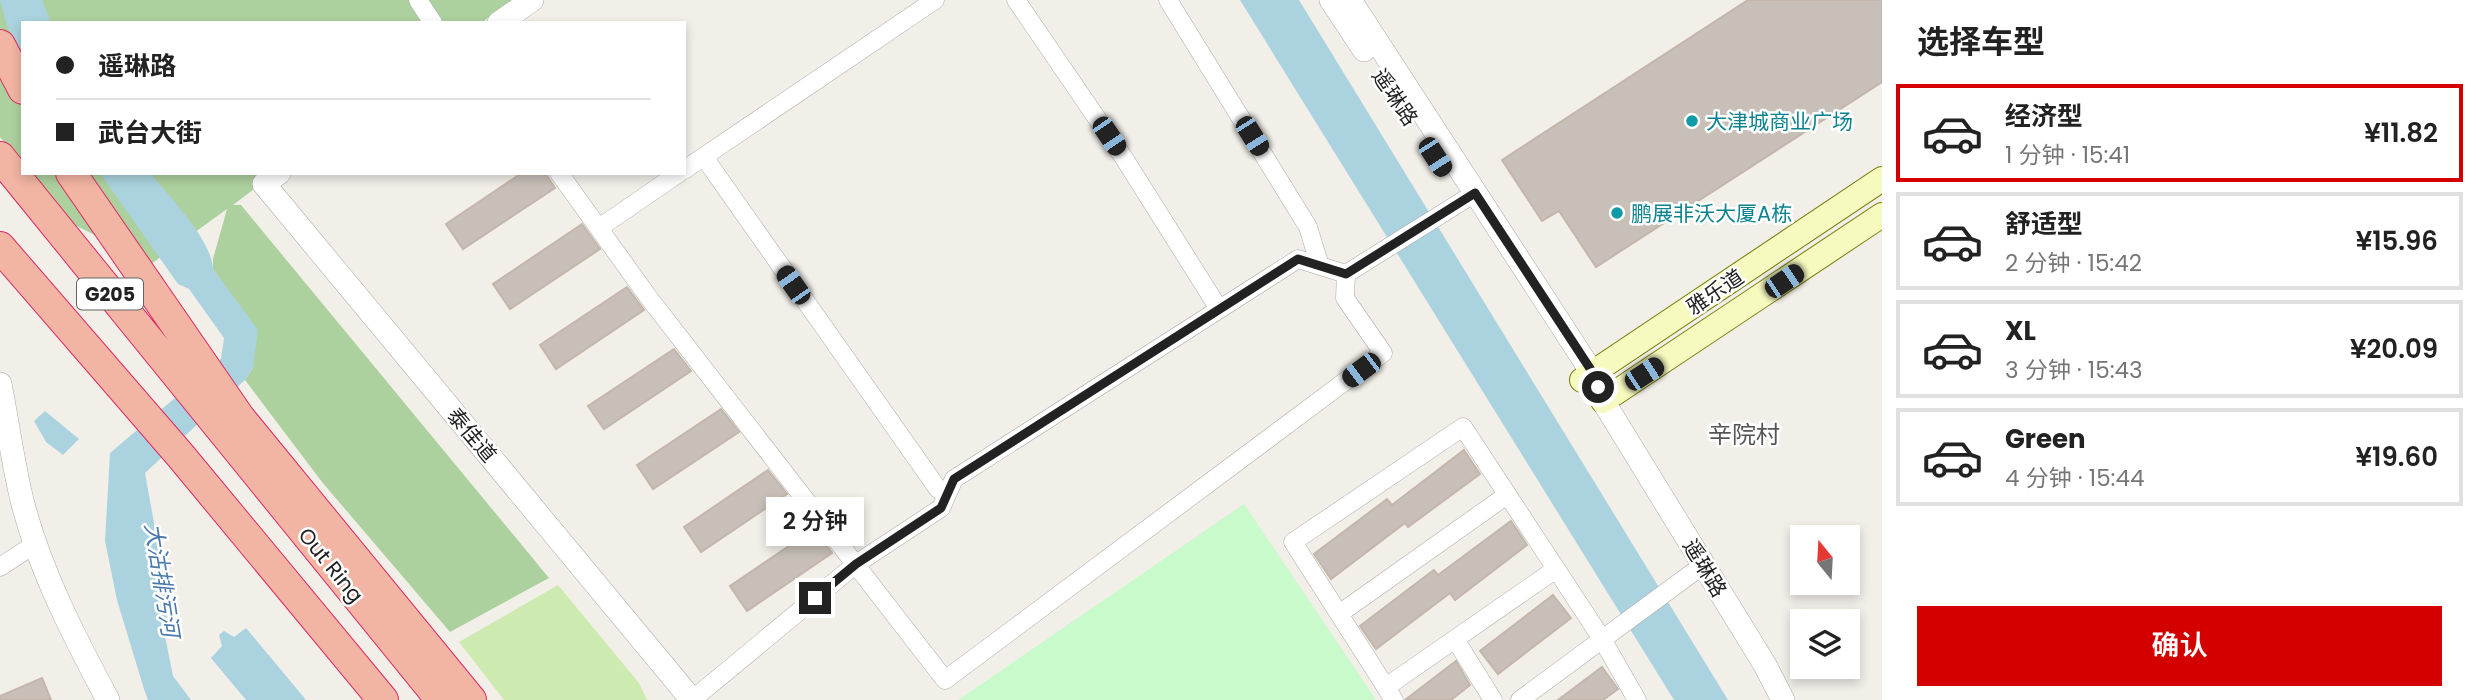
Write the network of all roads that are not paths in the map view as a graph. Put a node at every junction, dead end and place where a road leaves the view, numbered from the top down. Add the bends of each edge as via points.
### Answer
1 (418, 0) edge
2 (532, 0) edge
3 (935, 0) edge
4 (1016, 0) edge
5 (1168, 0) edge
6 (1339, 1) edge
7 (432, 21) edge
8 (502, 21) edge
9 (0, 45) edge
10 (21, 85) edge
11 (0, 157) edge
12 (704, 157) junction
13 (686, 169) edge
14 (72, 175) edge
15 (276, 175) edge
16 (560, 175) edge
17 (676, 175) edge
18 (1882, 179) edge
19 (1469, 196) junction
20 (1882, 215) edge
21 (599, 228) junction
22 (0, 247) edge
23 (1320, 266) junction
24 (1346, 274) junction
25 (1219, 309) junction
26 (1587, 377) junction
27 (0, 384) edge
28 (1604, 401) junction
29 (230, 425) junction
30 (947, 494) junction
31 (1507, 495) junction
32 (36, 544) junction
33 (856, 564) junction
34 (1703, 565) junction
35 (0, 567) edge
36 (1556, 569) junction
37 (1339, 614) junction
38 (1608, 634) junction
39 (1455, 639) junction
40 (1390, 693) edge
41 (108, 700) edge
42 (383, 700) edge
43 (441, 700) edge
44 (471, 700) edge
45 (692, 700) edge
46 (1493, 700) edge
47 (1520, 700) edge
48 (1637, 700) edge
49 (1783, 700) edge

1 - 7 street
2 - 8 street
3 - 12 street
4 - 25 street via 1124,158
5 - 23 street via 1308,227
6 - 19 street, 遥琳路
9 - 10 highway
11 - 29 highway, G205
12 - 13 street
12 - 30 street via 938,489
14 - 29 highway
15 - 45 street, 泰佳道 via 264,184
16 - 21 street
17 - 21 street
18 - 26 main road, 雅乐道
19 - 24 street
19 - 26 street, 遥琳路
20 - 28 main road, 雅乐道
21 - 33 street
22 - 42 highway, G205
23 - 24 street
23 - 25 street via 1298,259
24 - 33 street via 1345,298 1383,353 945,680
25 - 30 street via 954,479
26 - 28 street, 遥琳路
27 - 32 street via 23,503
28 - 34 street, 遥琳路
29 - 43 highway, Out Ring / G205
29 - 44 highway
30 - 33 street via 941,508
31 - 36 street
31 - 37 street
31 - 37 street via 1463,427 1293,542
32 - 35 street
32 - 41 street via 77,642
33 - 45 street
34 - 38 street
34 - 49 street, 遥琳路
36 - 38 street
36 - 39 street
37 - 40 street
38 - 47 street
38 - 48 street
39 - 40 street
39 - 46 street

